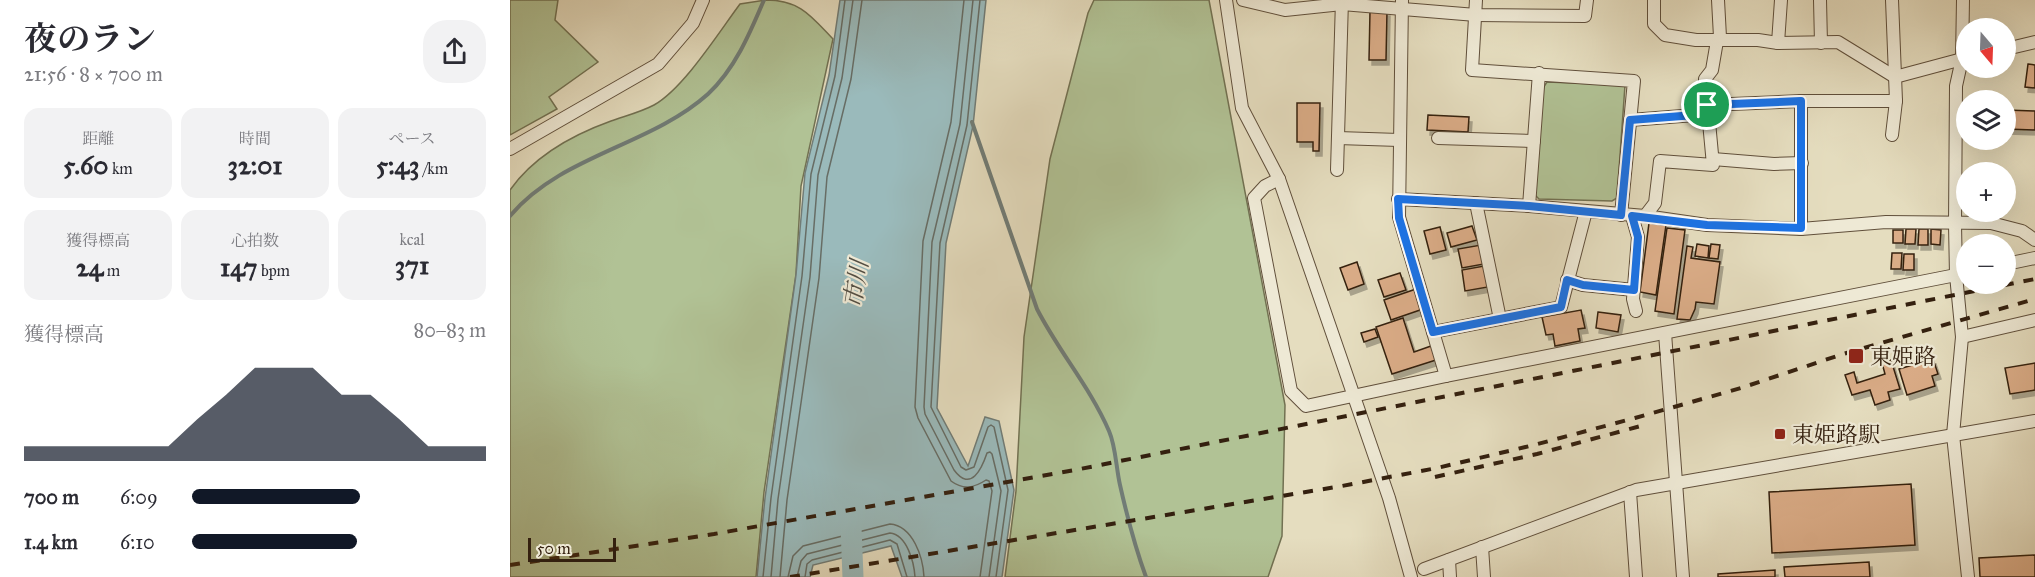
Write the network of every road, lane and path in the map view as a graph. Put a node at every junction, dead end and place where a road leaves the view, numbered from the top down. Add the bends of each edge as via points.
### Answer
1 (703, 0) edge
2 (1226, 0) edge
3 (1244, 0) edge
4 (1476, 0) edge
5 (1587, 0) edge
6 (1654, 0) edge
7 (1718, 0) edge
8 (1780, 0) edge
9 (1820, 0) edge
10 (1892, 0) edge
11 (1963, 0) edge
12 (1342, 2) edge
13 (1402, 4) edge
14 (1476, 15) junction
15 (1963, 18) edge
16 (1718, 40) junction
17 (2035, 42) edge
18 (1778, 43) junction
19 (1821, 43) junction
20 (2016, 47) edge
21 (1956, 61) edge
22 (1539, 73) junction
23 (1894, 77) junction
24 (1958, 78) edge
25 (1801, 101) junction
26 (1896, 101) junction
27 (1708, 110) junction
28 (1630, 120) junction
29 (1892, 135) dead end
30 (1338, 138) junction
31 (1438, 138) dead end
32 (1399, 140) junction
33 (1534, 141) junction
34 (510, 149) edge
35 (1713, 159) junction
36 (1802, 163) junction
37 (1337, 170) dead end
38 (1279, 179) junction
39 (1398, 199) junction
40 (1476, 203) junction
41 (1529, 206) junction
42 (1586, 211) junction
43 (1633, 216) junction
44 (1955, 224) junction
45 (1801, 228) junction
46 (1956, 234) edge
47 (2035, 240) edge
48 (2035, 258) edge
49 (2016, 262) edge
50 (1956, 275) edge
51 (1567, 280) junction
52 (1634, 290) junction
53 (1961, 294) edge
54 (1636, 311) dead end
55 (1500, 319) junction
56 (2035, 320) edge
57 (1433, 332) junction
58 (1665, 333) junction
59 (1962, 337) junction
60 (1446, 376) junction
61 (1355, 396) junction
62 (2035, 422) edge
63 (1953, 435) junction
64 (1676, 483) junction
65 (1630, 492) junction
66 (1482, 547) junction
67 (1449, 560) junction
68 (1424, 569) dead end
69 (1411, 577) edge
70 (1450, 577) edge
71 (1484, 577) edge
72 (1636, 577) edge
73 (1683, 577) edge
74 (1968, 577) edge

1 - 34 street via 693,23 658,64
2 - 38 street via 1242,108
3 - 12 street via 1285,10
4 - 14 street
5 - 14 street via 1585,15
6 - 16 street via 1654,24 1665,34
7 - 16 street
8 - 18 street
9 - 19 street
10 - 23 street
11 - 15 street
12 - 13 street
12 - 30 street
13 - 14 street
13 - 32 street
14 - 22 street via 1472,70
16 - 18 street
16 - 27 street via 1712,69 1705,79
17 - 20 street
18 - 19 street
19 - 23 street via 1838,42
21 - 23 street
22 - 28 street via 1634,81
22 - 33 street
23 - 26 street
24 - 44 street
25 - 26 street
25 - 27 street
25 - 36 street
26 - 29 street
27 - 28 street
27 - 35 street
28 - 43 street
30 - 32 street
30 - 37 street
31 - 33 street
32 - 39 street
33 - 41 street
35 - 36 street
35 - 43 street via 1713,165 1660,161 1654,203
36 - 45 street
38 - 61 street
38 - 61 street via 1254,198 1291,391 1306,406
39 - 40 street
39 - 57 street via 1399,218
40 - 41 street
40 - 55 street
41 - 42 street
42 - 43 street
42 - 51 street
43 - 45 street via 1707,225
43 - 52 street via 1638,237
44 - 45 street via 1886,222
44 - 46 street
44 - 47 street via 1991,224 2022,231
48 - 49 street
50 - 58 street
51 - 52 street
51 - 55 street via 1561,307
52 - 54 street
53 - 59 street
55 - 57 street
56 - 59 street
57 - 60 street
58 - 60 street
58 - 64 street
59 - 63 street
60 - 61 street
61 - 69 street
62 - 63 street
63 - 64 street
63 - 74 street
64 - 65 street
64 - 73 street
65 - 66 street
65 - 72 street
66 - 67 street
66 - 71 street
67 - 68 street
67 - 70 street

